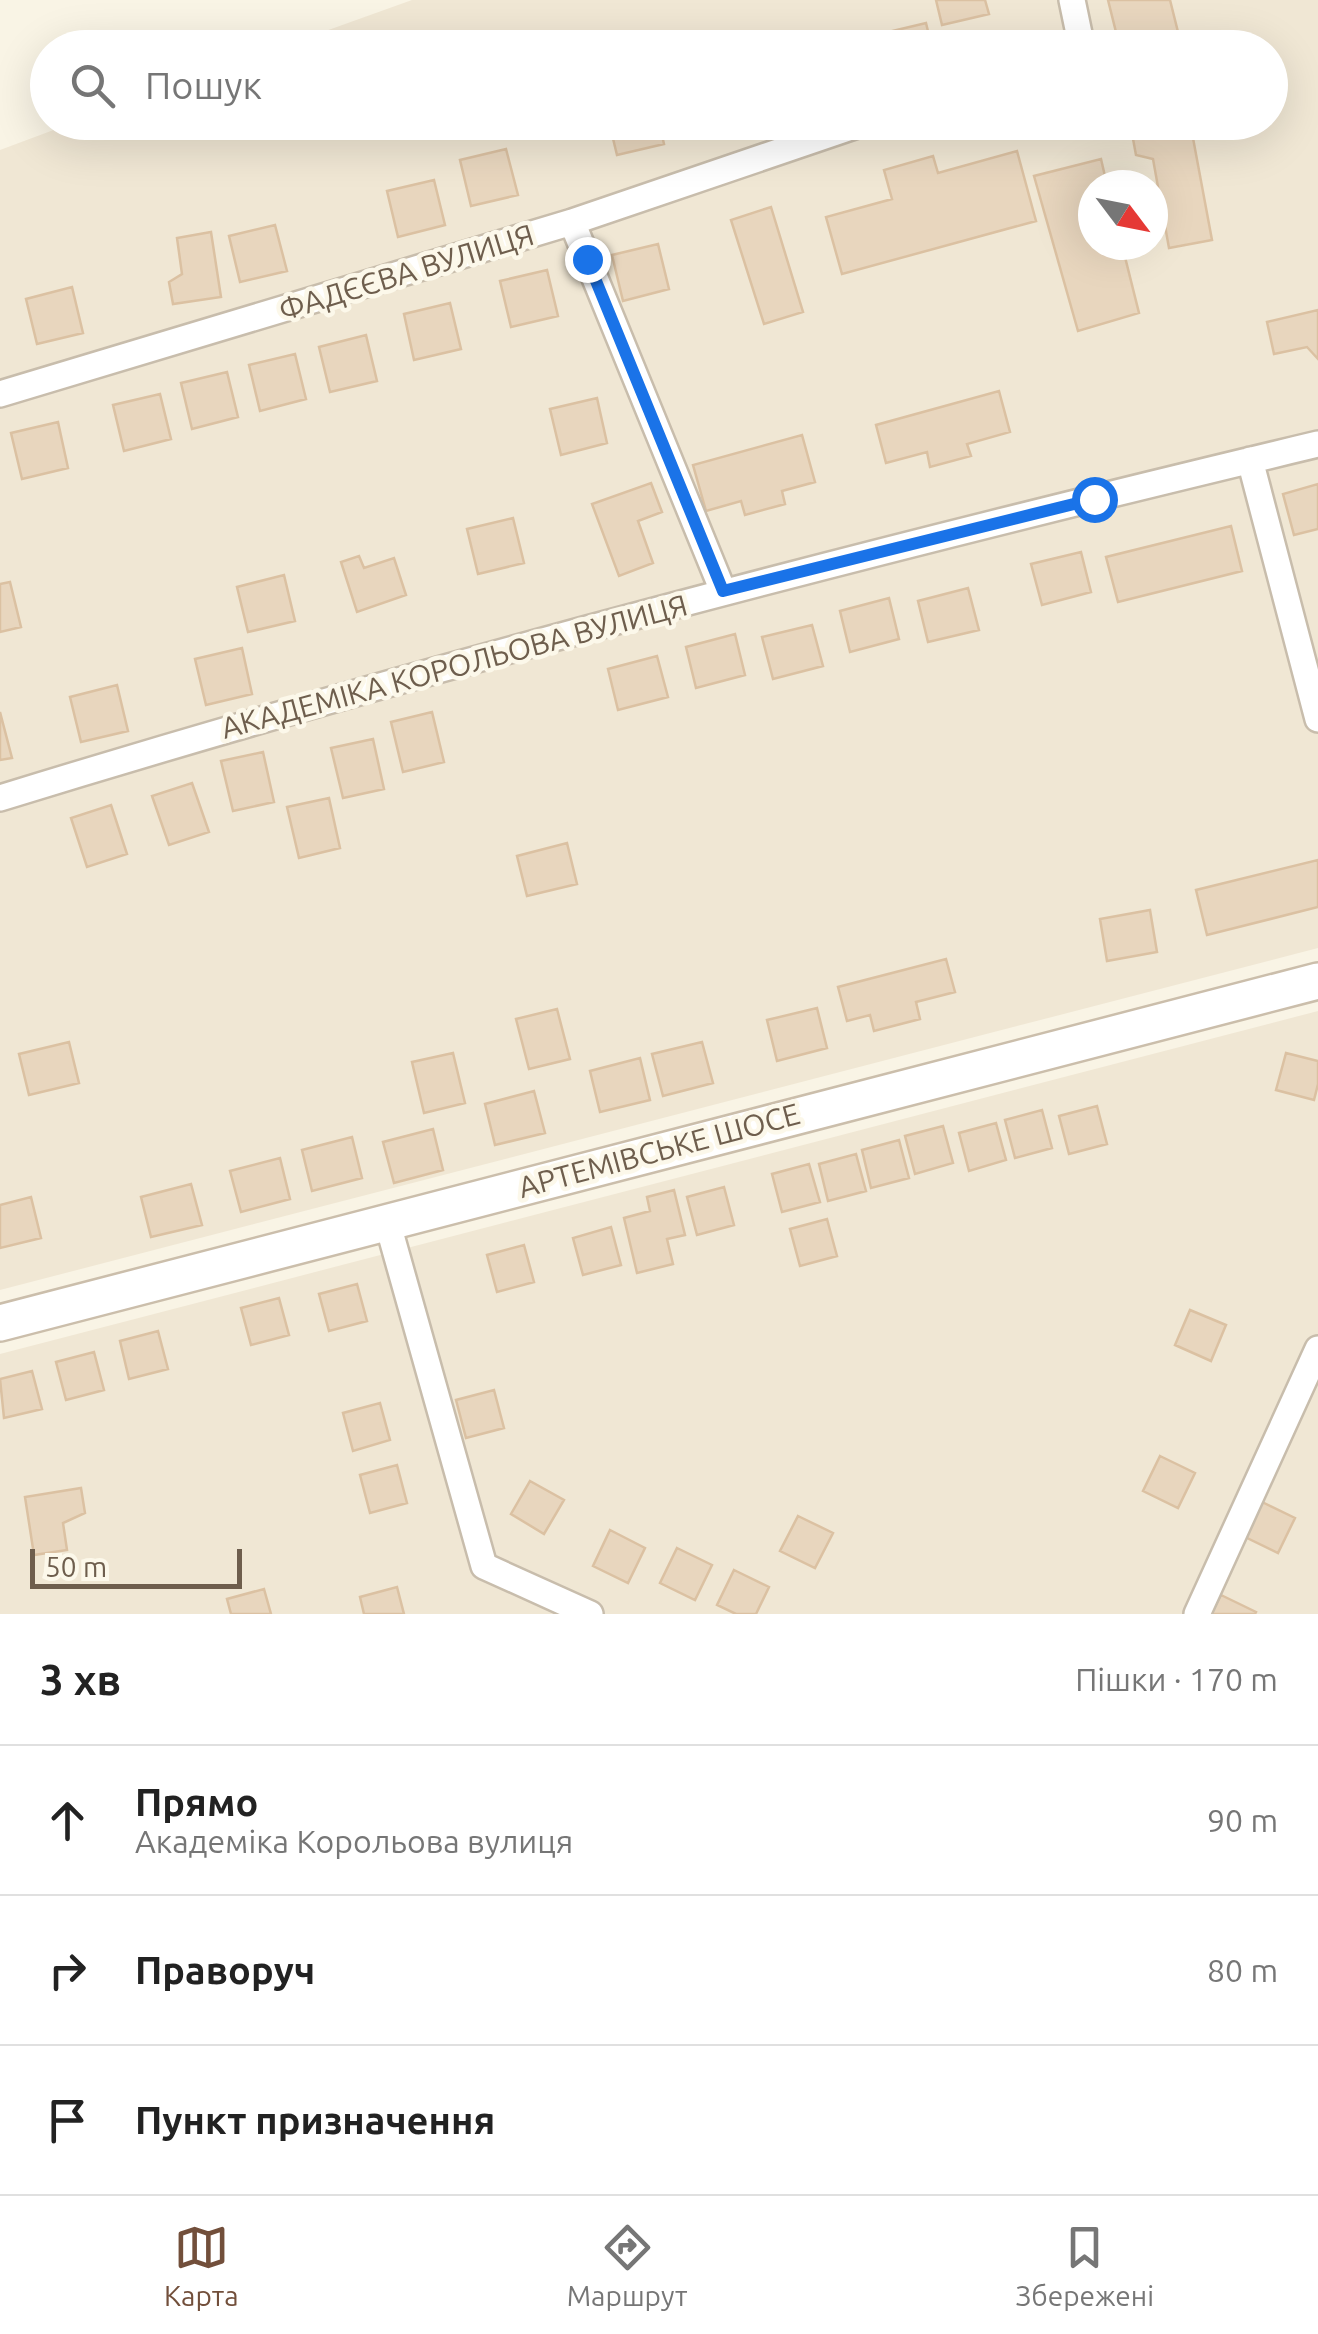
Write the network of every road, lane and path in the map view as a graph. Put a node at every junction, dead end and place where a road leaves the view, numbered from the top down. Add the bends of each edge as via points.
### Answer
1 (1072, 0) edge
2 (1078, 30) edge
3 (813, 140) edge
4 (572, 222) junction
5 (0, 394) edge
6 (1318, 444) edge
7 (1250, 460) junction
8 (723, 591) junction
9 (1318, 718) edge
10 (0, 798) edge
11 (1318, 980) edge
12 (387, 1220) junction
13 (0, 1323) edge
14 (1318, 1349) edge
15 (590, 1614) edge
16 (1197, 1614) edge

1 - 2 street
3 - 4 street, ФАДЄЄВА ВУЛИЦЯ
4 - 5 street, ФАДЄЄВА ВУЛИЦЯ
4 - 8 street
6 - 7 street, АКАДЕМІКА КОРОЛЬОВА ВУЛИЦЯ
7 - 8 street, АКАДЕМІКА КОРОЛЬОВА ВУЛИЦЯ
7 - 9 street
8 - 10 street, АКАДЕМІКА КОРОЛЬОВА ВУЛИЦЯ
11 - 12 main road, АРТЕМІВСЬКЕ ШОСЕ
12 - 13 main road, АРТЕМІВСЬКЕ ШОСЕ
12 - 15 street via 484,1566
14 - 16 street

